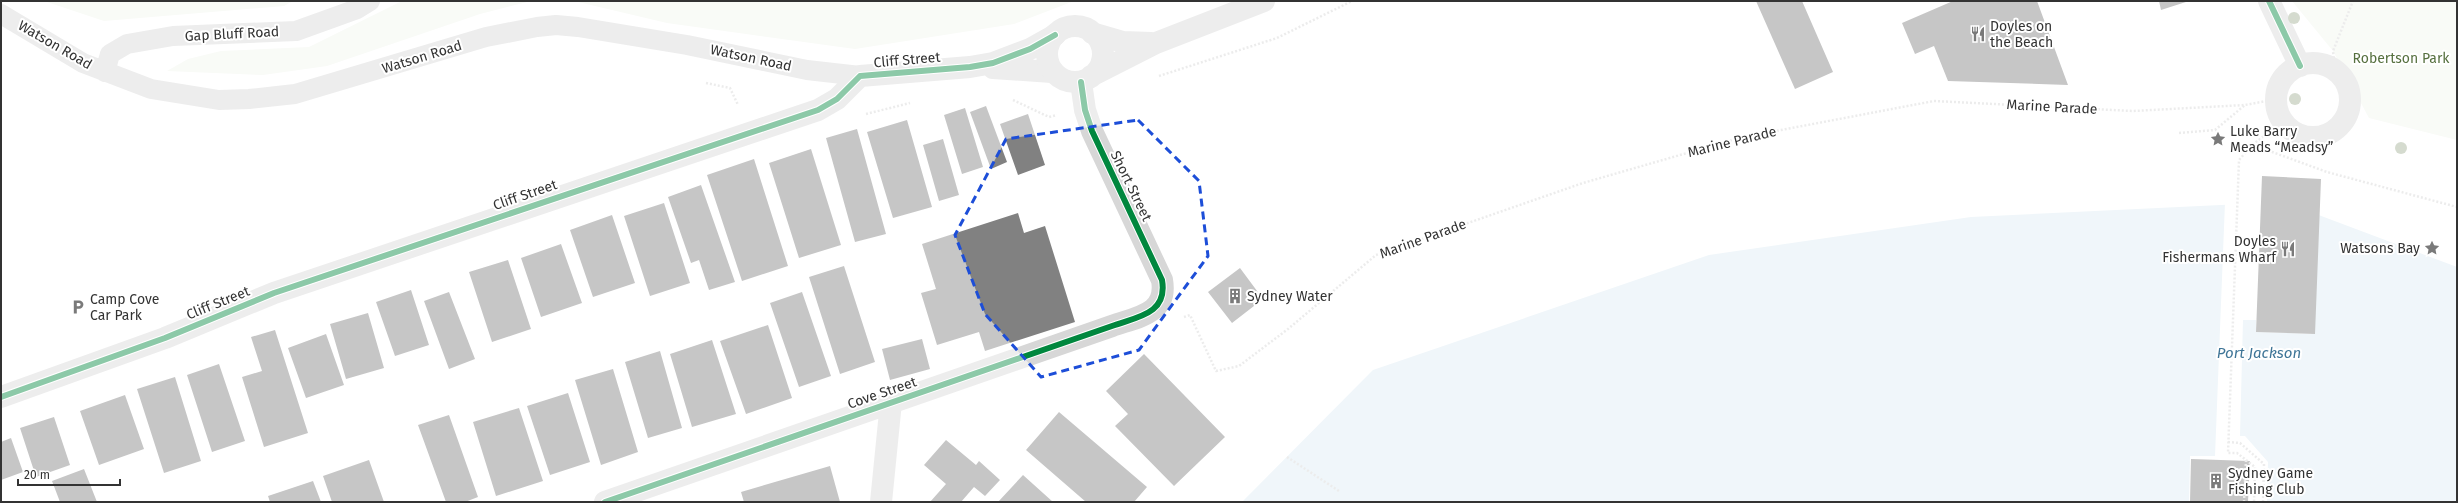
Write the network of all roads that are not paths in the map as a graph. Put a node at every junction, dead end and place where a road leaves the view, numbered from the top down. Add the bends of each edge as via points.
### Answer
1 (370, 1) edge
2 (1264, 1) edge
3 (2269, 1) edge
4 (1, 14) edge
5 (1092, 33) junction
6 (1055, 35) junction
7 (1156, 43) junction
8 (2300, 66) junction
9 (970, 67) junction
10 (104, 72) junction
11 (1052, 72) junction
12 (860, 76) junction
13 (1086, 79) junction
14 (1162, 298) joint
15 (1, 397) edge
16 (891, 402) junction
17 (605, 502) edge
18 (881, 502) edge

1 - 10 lane, Gap Bluff Road via 357,9 296,31 173,36 127,44 110,54
2 - 7 street
3 - 8 street
4 - 10 lane, Watson Road via 83,63
5 - 6 street via 1076,26 1063,29
5 - 7 street via 1123,42
5 - 13 street via 1098,39 1102,52 1100,67
6 - 9 street, Cliff Street via 1030,50
6 - 11 street via 1047,56
7 - 13 street
8 - 8 street via 2318,64 2335,70 2344,80 2350,99 2349,109 2338,127 2320,136 2310,137 2294,131 2278,110 2278,92 2286,76
9 - 11 street, Cliff Street
9 - 12 street, Cliff Street
10 - 12 lane, Watson Road via 150,89 185,96 219,100 274,97 320,88 505,32 556,25 608,31 807,70
11 - 13 street via 1065,81
12 - 15 street, Cliff Street via 837,99 818,110 274,293 165,338
13 - 14 street, Short Street via 1084,104 1092,131 1162,280
14 - 16 street, Cove Street via 1158,306 1140,316
16 - 17 street, Cove Street
16 - 18 street

